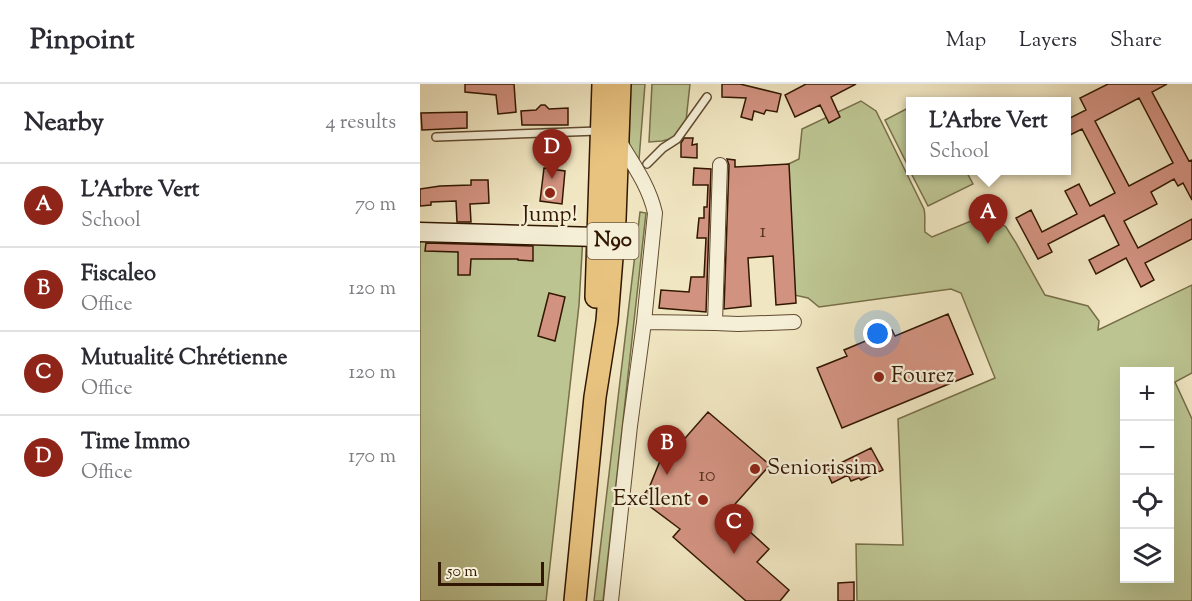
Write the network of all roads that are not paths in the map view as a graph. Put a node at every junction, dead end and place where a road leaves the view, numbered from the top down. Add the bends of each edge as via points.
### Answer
1 (603, 84) edge
2 (620, 84) edge
3 (707, 97) dead end
4 (610, 135) junction
5 (436, 137) dead end
6 (647, 164) dead end
7 (720, 165) dead end
8 (420, 232) edge
9 (597, 237) junction
10 (607, 321) junction
11 (644, 322) junction
12 (794, 322) dead end
13 (715, 323) junction
14 (595, 397) junction
15 (575, 601) edge
16 (611, 601) edge

1 - 4 main road, N90
2 - 4 main road, N90
3 - 6 lane via 677,139
4 - 5 lane
4 - 9 main road, N90
4 - 10 main road, N90 via 615,219
4 - 11 street via 641,177 655,213
7 - 13 street
8 - 9 street
9 - 10 street via 603,249
9 - 14 main road, N90
10 - 14 main road, N90
11 - 13 street
11 - 16 street
12 - 13 street
14 - 15 main road, N90

